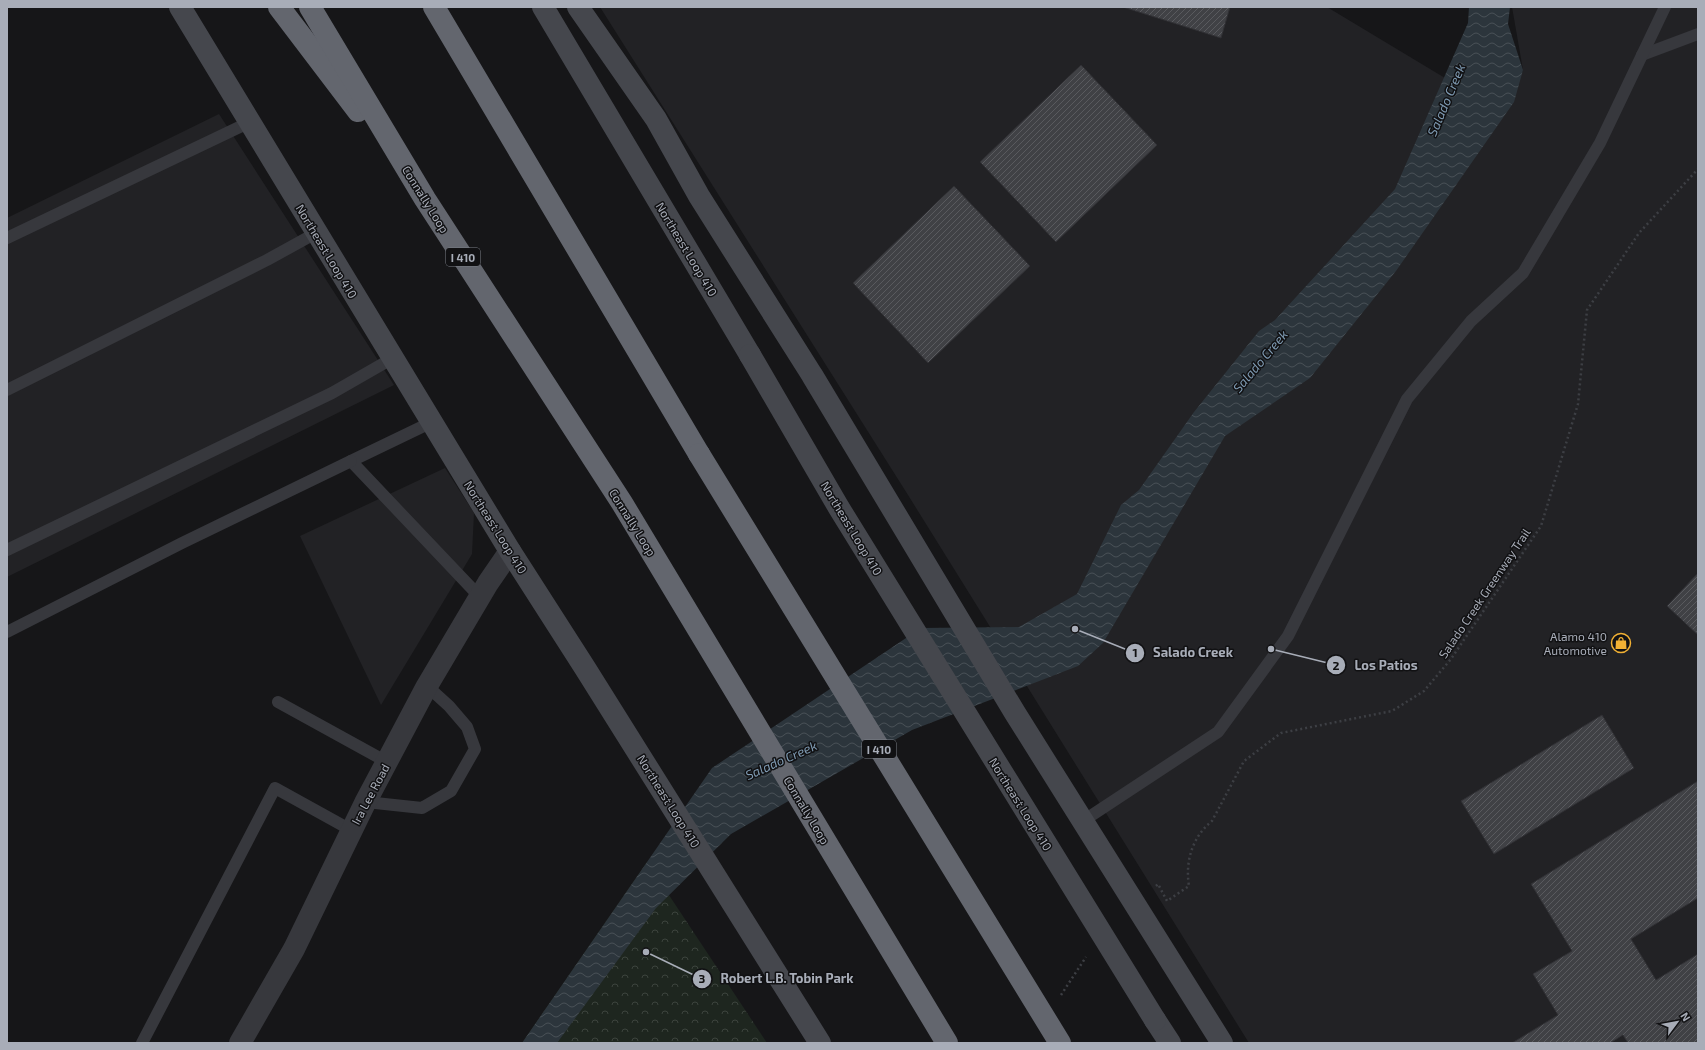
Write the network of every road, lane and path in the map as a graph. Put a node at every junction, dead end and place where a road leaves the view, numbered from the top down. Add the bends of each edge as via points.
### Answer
1 (180, 7) edge
2 (279, 7) edge
3 (310, 7) edge
4 (434, 7) edge
5 (543, 7) edge
6 (578, 7) edge
7 (1665, 7) edge
8 (1698, 34) edge
9 (1642, 55) junction
10 (250, 122) junction
11 (1698, 169) edge
12 (425, 198) junction
13 (316, 233) junction
14 (7, 238) edge
15 (393, 358) junction
16 (7, 390) edge
17 (432, 422) junction
18 (351, 461) junction
19 (7, 550) edge
20 (510, 551) junction
21 (480, 596) junction
22 (7, 632) edge
23 (428, 686) junction
24 (278, 702) dead end
25 (387, 762) junction
26 (366, 802) junction
27 (1083, 821) junction
28 (351, 830) junction
29 (1134, 902) junction
30 (1089, 953) dead end
31 (1059, 998) dead end
32 (142, 1043) edge
33 (240, 1043) edge
34 (820, 1043) edge
35 (947, 1043) edge
36 (1060, 1043) edge
37 (1170, 1043) edge
38 (1222, 1043) edge

1 - 10 main road, Northeast Loop 410
2 - 12 highway
3 - 12 highway, Connally Loop / I 410
4 - 36 highway, I 410, bridge via 699,454
5 - 37 main road, Northeast Loop 410, bridge via 839,508
6 - 27 main road via 656,119 699,196 812,375 1015,713
7 - 9 lane
8 - 9 lane
9 - 27 lane via 1600,143 1524,273 1471,321 1407,399 1288,636 1218,732
10 - 13 main road, Northeast Loop 410
10 - 14 lane
11 - 29 path, Salado Creek Greenway Trail via 1639,233 1587,310 1578,404 1541,526 1451,659 1424,690 1392,711 1281,733 1274,738 1244,761 1212,821 1192,846 1187,872 1189,886 1167,901 1158,884
12 - 35 highway, Connally Loop / I 410 via 622,503
13 - 15 main road, Northeast Loop 410
13 - 16 lane
15 - 17 main road, Northeast Loop 410
15 - 19 lane via 332,393
17 - 18 lane
17 - 20 main road, Northeast Loop 410
18 - 21 lane
18 - 22 lane
20 - 21 street, Ira Lee Road
20 - 34 main road, Northeast Loop 410
21 - 23 street, Ira Lee Road
23 - 25 street, Ira Lee Road
23 - 26 lane via 467,727 475,749 451,791 422,808
24 - 25 lane
25 - 26 street, Ira Lee Road
26 - 28 street, Ira Lee Road
27 - 29 main road
28 - 32 lane via 275,788
28 - 33 street, Ira Lee Road via 294,949
29 - 38 main road
30 - 31 path

